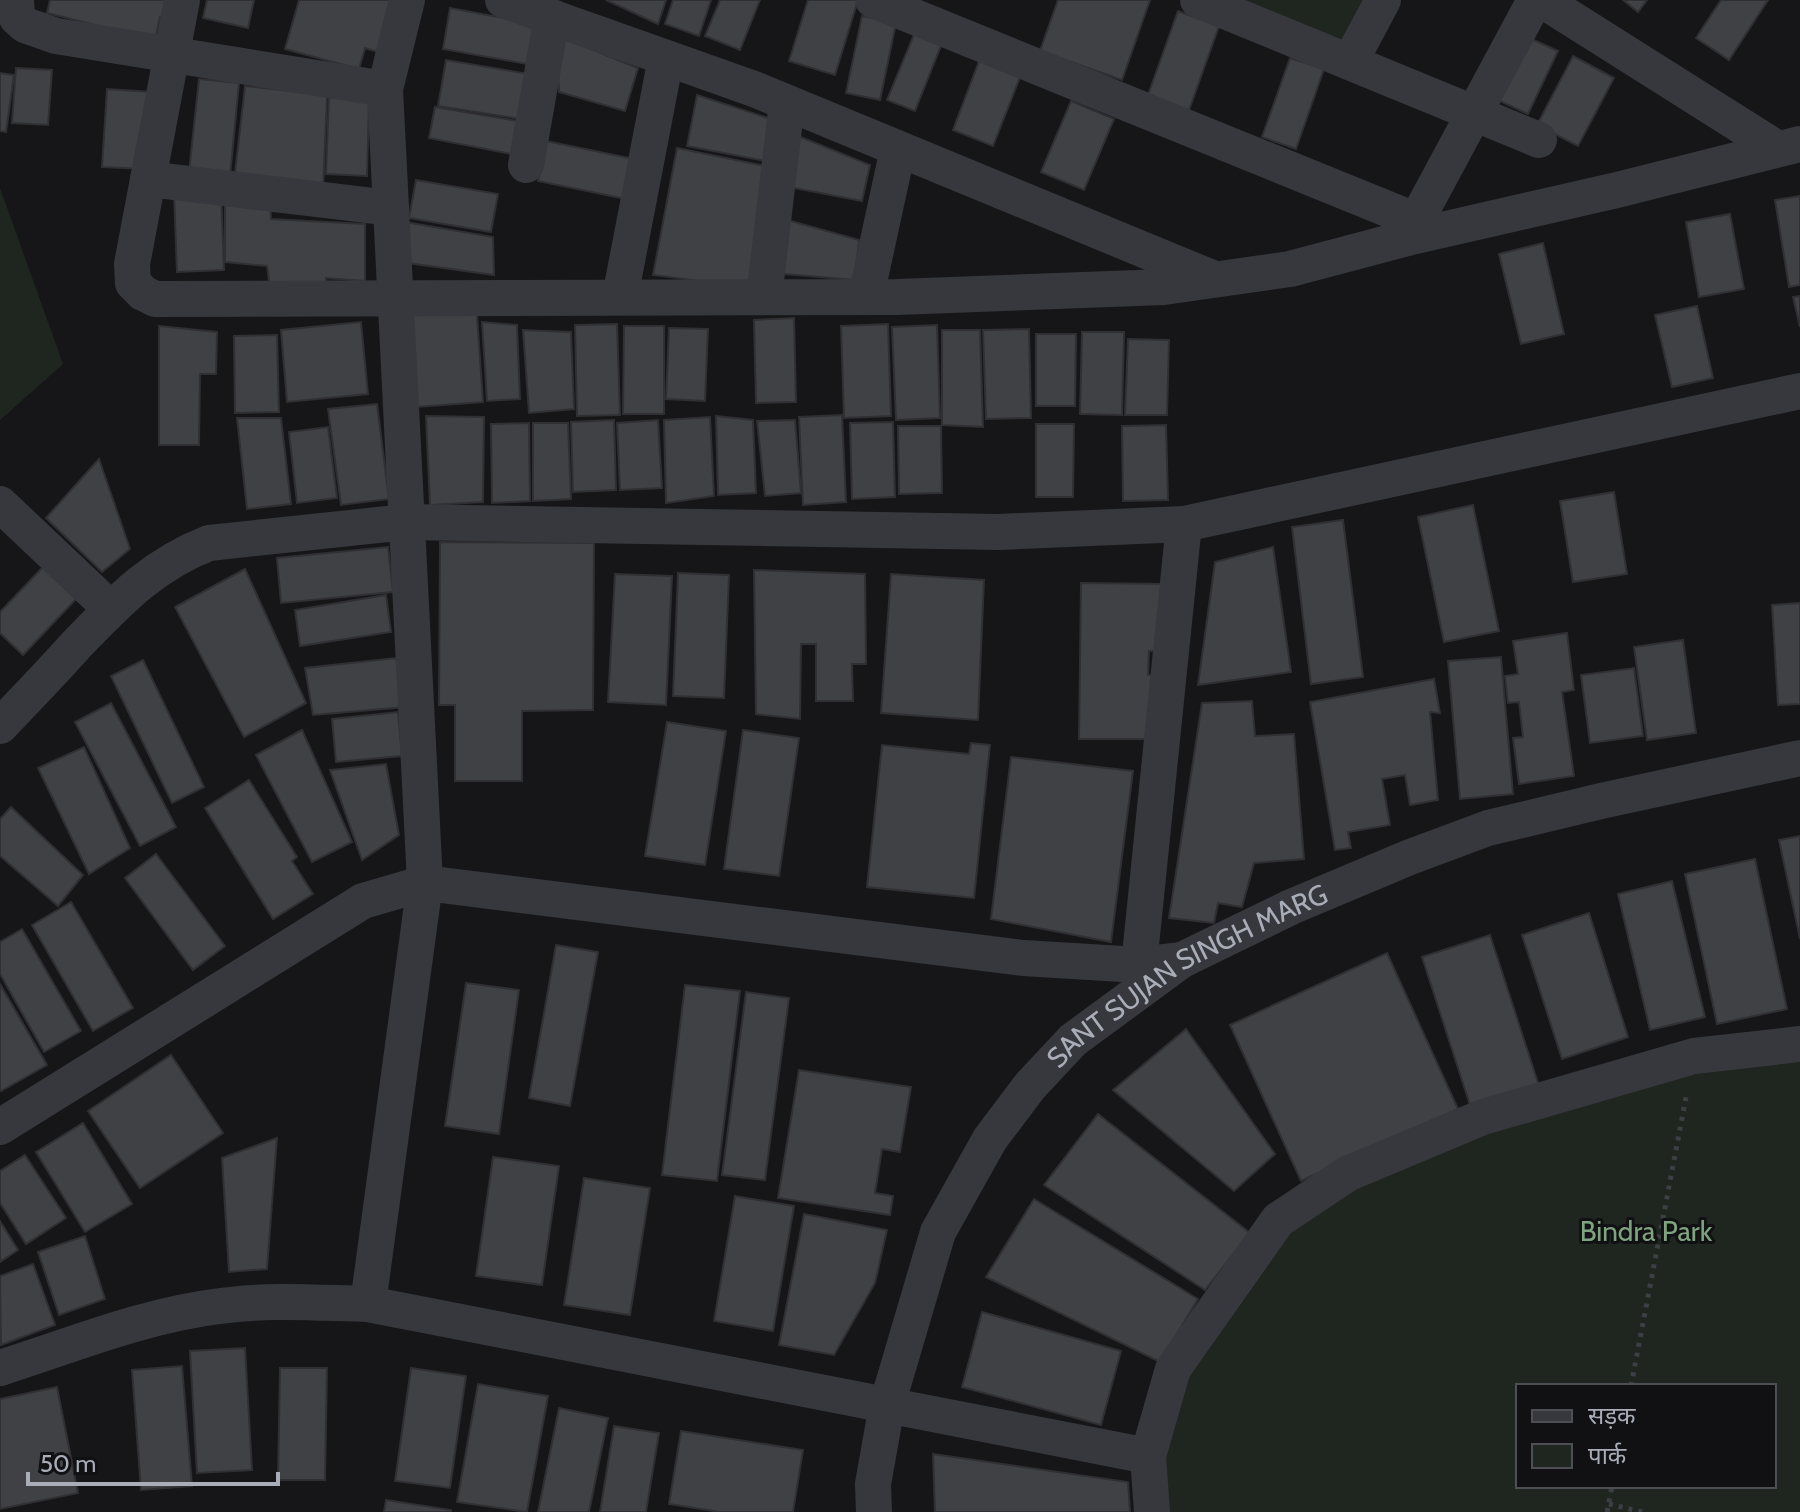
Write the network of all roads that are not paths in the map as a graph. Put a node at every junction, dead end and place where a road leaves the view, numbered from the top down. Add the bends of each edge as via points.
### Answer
1 (182, 0) edge
2 (407, 0) edge
3 (503, 0) edge
4 (873, 0) edge
5 (1198, 0) edge
6 (1383, 0) edge
7 (1535, 0) edge
8 (1542, 0) edge
9 (552, 17) junction
10 (14, 21) edge
11 (171, 53) junction
12 (666, 58) junction
13 (1350, 62) junction
14 (385, 89) junction
15 (787, 103) junction
16 (1474, 113) junction
17 (1539, 140) dead end
18 (1789, 146) edge
19 (898, 149) junction
20 (526, 165) dead end
21 (148, 179) junction
22 (391, 208) junction
23 (1412, 229) junction
24 (1214, 279) junction
25 (866, 296) junction
26 (620, 297) junction
27 (764, 297) junction
28 (394, 298) junction
29 (1800, 391) edge
30 (0, 504) edge
31 (406, 522) junction
32 (1184, 524) junction
33 (111, 609) junction
34 (0, 726) edge
35 (1800, 758) edge
36 (425, 883) junction
37 (1182, 960) junction
38 (1139, 965) junction
39 (1800, 1044) edge
40 (0, 1127) edge
41 (368, 1304) junction
42 (0, 1368) edge
43 (887, 1405) junction
44 (1148, 1456) junction
45 (874, 1512) edge
46 (1152, 1512) edge

1 - 11 street
2 - 14 street
3 - 9 street
4 - 23 street
5 - 13 street
6 - 13 street
7 - 16 street
8 - 18 street
9 - 12 street
9 - 20 street
10 - 11 street via 56,36
11 - 14 street
11 - 21 street
12 - 15 street
12 - 26 street
13 - 16 street
14 - 22 street
15 - 19 street
15 - 27 street
16 - 17 street
16 - 23 street
18 - 23 street via 1617,190
19 - 24 street
19 - 25 street
21 - 22 street
21 - 28 street via 133,283 155,299
22 - 28 street
23 - 24 street via 1290,269
24 - 25 street via 1164,287
25 - 27 street
26 - 27 street
26 - 28 street
28 - 31 street
29 - 32 street
30 - 33 street
31 - 32 street via 998,532
31 - 33 street via 209,543 159,567
31 - 36 street
32 - 38 street
33 - 34 street
35 - 37 street, SANT SUJAN SINGH MARG via 1488,828 1291,907
36 - 38 street via 1023,958
36 - 40 street via 363,901
36 - 41 street
37 - 38 street
37 - 43 street, SANT SUJAN SINGH MARG via 1073,1040 990,1139 938,1232
39 - 44 street via 1694,1056 1483,1117 1347,1174 1278,1220 1173,1369
41 - 42 street via 218,1306 157,1318
41 - 43 street
43 - 44 street
43 - 45 street, SANT SUJAN SINGH MARG via 873,1484
44 - 46 street

